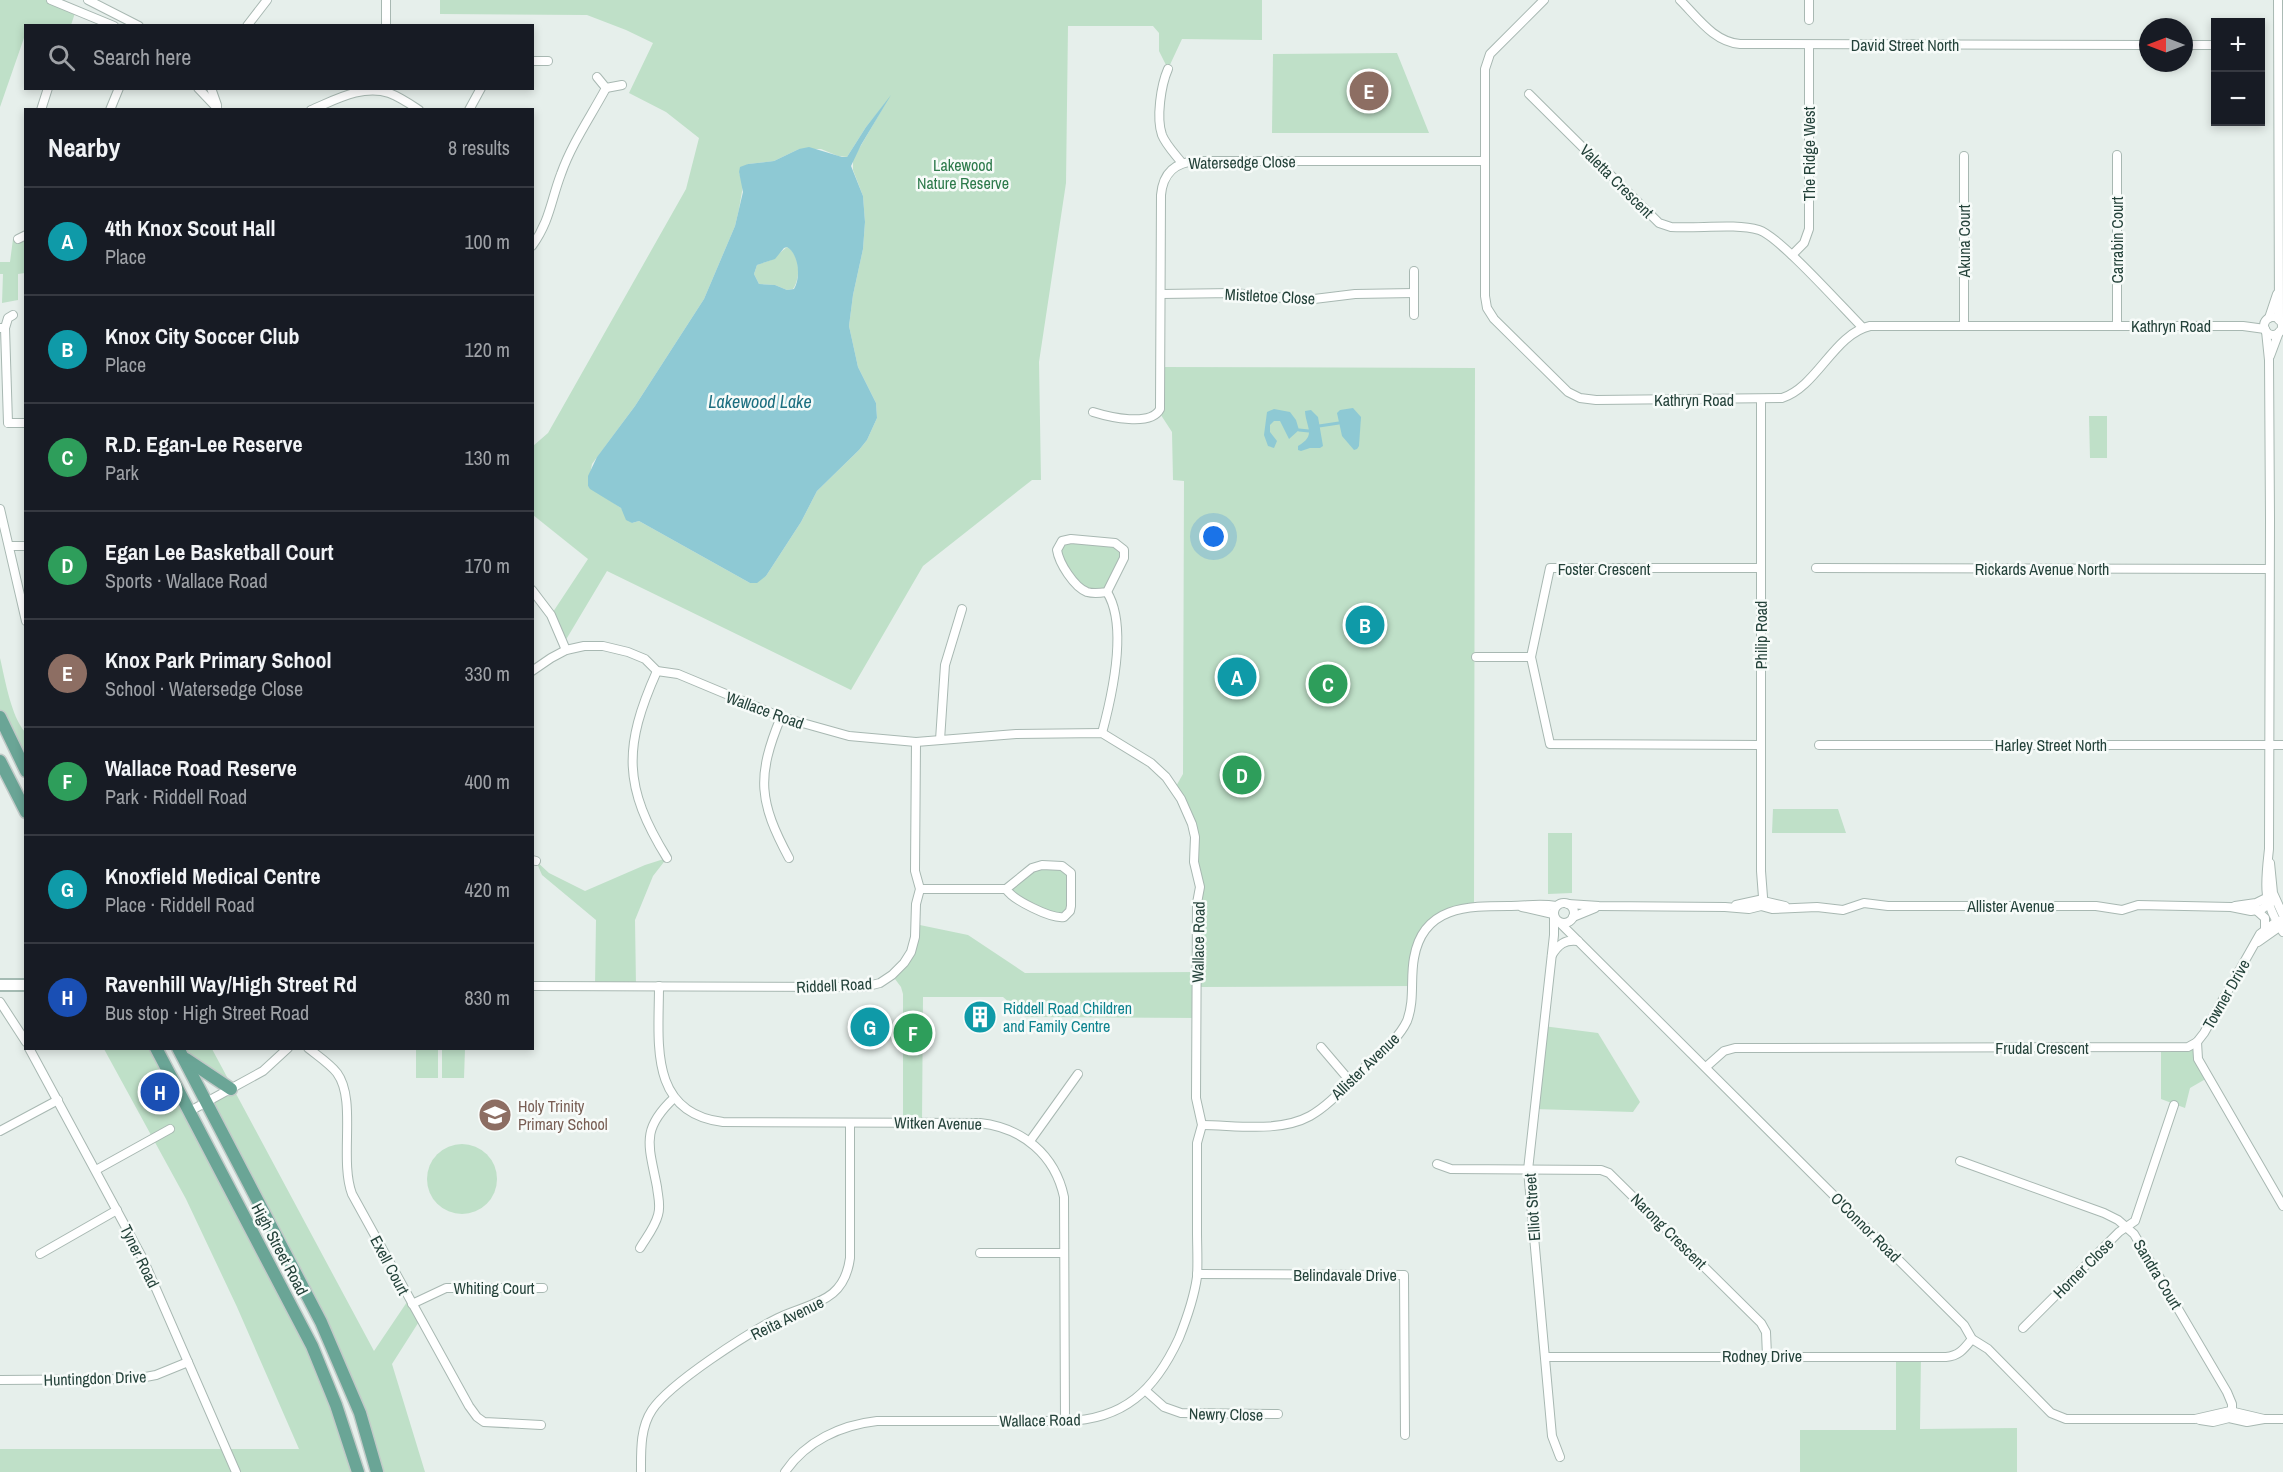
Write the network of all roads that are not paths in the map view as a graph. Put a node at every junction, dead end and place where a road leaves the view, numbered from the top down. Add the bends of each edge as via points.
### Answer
1 (51, 0) edge
2 (88, 0) edge
3 (267, 0) edge
4 (386, 0) edge
5 (1544, 0) edge
6 (1680, 0) edge
7 (1809, 0) edge
8 (2278, 0) edge
9 (1809, 20) dead end
10 (109, 24) edge
11 (135, 24) edge
12 (249, 24) edge
13 (386, 24) edge
14 (2281, 44) edge
15 (1809, 45) junction
16 (2139, 45) edge
17 (2193, 45) edge
18 (2211, 45) edge
19 (534, 61) edge
20 (548, 61) dead end
21 (1168, 69) dead end
22 (597, 77) dead end
23 (622, 85) dead end
24 (606, 88) junction
25 (47, 90) edge
26 (118, 90) edge
27 (200, 90) edge
28 (212, 90) edge
29 (383, 90) edge
30 (480, 90) edge
31 (1529, 94) dead end
32 (42, 108) edge
33 (111, 108) edge
34 (217, 108) edge
35 (218, 108) edge
36 (316, 108) edge
37 (415, 108) edge
38 (470, 108) edge
39 (2117, 155) dead end
40 (1964, 156) dead end
41 (1485, 161) junction
42 (1182, 163) junction
43 (534, 243) edge
44 (1791, 255) junction
45 (1414, 271) dead end
46 (2278, 290) junction
47 (1414, 293) junction
48 (1161, 294) junction
49 (13, 315) dead end
50 (1414, 315) dead end
51 (2269, 319) junction
52 (1964, 326) junction
53 (2117, 326) junction
54 (2243, 326) junction
55 (2281, 326) edge
56 (3, 328) edge
57 (1863, 328) junction
58 (2266, 330) junction
59 (2269, 360) junction
60 (1761, 399) junction
61 (1093, 412) dead end
62 (24, 423) edge
63 (0, 509) edge
64 (10, 546) junction
65 (24, 546) edge
66 (1761, 568) junction
67 (1816, 568) dead end
68 (2269, 569) junction
69 (1107, 592) junction
70 (534, 593) edge
71 (962, 609) dead end
72 (24, 612) edge
73 (566, 650) junction
74 (1476, 657) dead end
75 (1531, 657) junction
76 (534, 670) edge
77 (657, 671) junction
78 (0, 717) edge
79 (781, 717) junction
80 (1102, 733) junction
81 (940, 740) junction
82 (915, 742) junction
83 (1760, 745) junction
84 (1819, 745) dead end
85 (2269, 745) junction
86 (2283, 745) edge
87 (0, 761) edge
88 (24, 767) edge
89 (24, 808) edge
90 (667, 858) dead end
91 (789, 858) dead end
92 (1006, 889) junction
93 (920, 890) junction
94 (2270, 901) junction
95 (1761, 902) junction
96 (1568, 904) junction
97 (1599, 906) junction
98 (2230, 907) junction
99 (2256, 910) junction
100 (1554, 912) junction
101 (2283, 915) edge
102 (1572, 918) junction
103 (1561, 924) junction
104 (2281, 925) edge
105 (2265, 930) junction
106 (1577, 939) junction
107 (2255, 945) junction
108 (1551, 957) junction
109 (0, 985) edge
110 (24, 986) edge
111 (534, 986) edge
112 (658, 986) junction
113 (0, 1002) edge
114 (24, 1039) edge
115 (2197, 1042) junction
116 (1321, 1047) dead end
117 (30, 1050) edge
118 (157, 1050) edge
119 (286, 1050) edge
120 (310, 1050) edge
121 (180, 1052) edge
122 (1706, 1067) junction
123 (1078, 1074) dead end
124 (1350, 1081) junction
125 (231, 1089) junction
126 (674, 1098) junction
127 (57, 1100) junction
128 (206, 1102) junction
129 (2174, 1105) dead end
130 (190, 1111) junction
131 (850, 1123) junction
132 (1202, 1125) junction
133 (170, 1129) dead end
134 (0, 1131) edge
135 (1030, 1141) junction
136 (1960, 1161) dead end
137 (1437, 1164) dead end
138 (96, 1170) junction
139 (1528, 1170) junction
140 (2283, 1206) edge
141 (117, 1210) junction
142 (2127, 1227) junction
143 (640, 1248) dead end
144 (980, 1253) dead end
145 (1064, 1253) junction
146 (40, 1254) dead end
147 (1197, 1274) junction
148 (543, 1288) dead end
149 (412, 1304) junction
150 (2023, 1328) dead end
151 (1971, 1339) junction
152 (1767, 1356) junction
153 (1545, 1357) junction
154 (188, 1362) junction
155 (0, 1380) edge
156 (1146, 1391) junction
157 (1278, 1414) dead end
158 (2232, 1415) junction
159 (2283, 1419) edge
160 (1065, 1421) junction
161 (542, 1425) dead end
162 (1405, 1435) dead end
163 (1560, 1457) dead end
164 (236, 1472) edge
165 (358, 1472) edge
166 (377, 1472) edge
167 (641, 1472) edge
168 (784, 1472) edge

1 - 10 street
2 - 11 street
3 - 12 street
4 - 13 street
5 - 41 street, Kathryn Road via 1487,60
6 - 15 street, David Street North via 1726,42
7 - 9 street
8 - 14 street
14 - 46 street
15 - 16 street, David Street North
15 - 44 street, The Ridge West via 1809,229 1804,243
17 - 18 street
19 - 20 street
21 - 42 street via 1162,82 1160,128
22 - 24 street
23 - 24 street
24 - 43 street via 568,156 548,219
25 - 32 street
26 - 33 street
27 - 34 street
28 - 35 street
29 - 36 street via 359,92
29 - 37 street
30 - 38 street
31 - 44 street, Valetta Crescent via 1659,223 1677,228 1756,229
39 - 53 street, Carrabin Court
40 - 52 street, Akuna Court
41 - 42 street, Watersedge Close
41 - 60 street, Kathryn Road via 1487,308 1562,387 1587,399
42 - 48 street, Watersedge Close via 1171,169 1161,187
44 - 57 street, Valetta Crescent
45 - 47 street
46 - 51 street
46 - 55 street
47 - 48 street, Mistletoe Close via 1306,300 1234,293
47 - 50 street
48 - 61 street, Watersedge Close via 1159,412 1148,419 1113,418
49 - 56 street
51 - 54 street, Kathryn Road
51 - 55 street
51 - 58 street
52 - 53 street, Kathryn Road
52 - 57 street, Kathryn Road
53 - 54 street, Kathryn Road
54 - 58 street, Kathryn Road
55 - 58 street, Kathryn Road via 2274,335
55 - 59 street
56 - 62 street via 8,423
57 - 60 street, Kathryn Road via 1792,393 1782,398
58 - 59 street
59 - 68 street
60 - 66 street, Philip Road
63 - 64 street
64 - 65 street
64 - 72 street
66 - 75 street, Foster Crescent via 1550,568
66 - 83 street, Philip Road
67 - 68 street, Rickards Avenue North
68 - 85 street
69 - 69 street via 1090,593 1077,585 1058,557 1060,543 1071,539 1111,542 1121,547 1124,558
69 - 80 street via 1114,606 1116,642 1114,676
70 - 73 street via 554,620
71 - 81 street via 944,671
73 - 76 street, Wallace Road
73 - 77 street, Wallace Road via 611,647 644,658
74 - 75 street
75 - 83 street, Foster Crescent via 1550,744
77 - 79 street, Wallace Road via 678,674
77 - 90 street via 636,724 633,767 640,807
78 - 88 main road
79 - 82 street, Wallace Road via 849,736
79 - 91 street via 765,763 764,790 770,822
80 - 81 street, Wallace Road
80 - 132 street, Wallace Road via 1161,771 1181,799 1194,828 1194,862 1200,887 1196,1098
81 - 82 street, Wallace Road
82 - 93 street, Riddell Road via 915,871
83 - 95 street, Philip Road
84 - 85 street, Harley Street North
85 - 86 street, Harley Street North
85 - 94 street
87 - 89 main road
92 - 92 street via 1037,866 1062,866 1071,873 1070,911 1064,917 1054,917 1017,899
92 - 93 street
93 - 112 street, Riddell Road via 910,952 900,968 880,982 864,987
94 - 98 street, Allister Avenue
94 - 99 street, Allister Avenue
94 - 101 street
94 - 104 street
95 - 97 street, Allister Avenue via 1749,909
95 - 98 street, Allister Avenue via 1776,909 1843,910 1864,903 2096,906 2122,910 2138,905
96 - 97 street, Allister Avenue
96 - 100 street via 1562,903
96 - 102 street via 1574,911
97 - 102 street, Allister Avenue
98 - 99 street, Allister Avenue
99 - 105 street via 2265,918
100 - 103 street
100 - 108 street, Elliot Street
100 - 124 street, Allister Avenue via 1518,906 1462,908 1441,915 1430,924 1417,946 1410,1012 1402,1029
102 - 103 street
102 - 106 street
103 - 106 street, O'Connor Road
104 - 105 street, Towner Drive
104 - 107 street, Towner Drive
105 - 107 street, Towner Drive
106 - 108 street via 1563,942
106 - 122 street, O'Connor Road
107 - 115 street, Towner Drive
108 - 139 street, Elliot Street
109 - 110 main road
111 - 112 street, Riddell Road
112 - 126 street, Witken Avenue via 660,1065
113 - 114 street
115 - 122 street, Frudal Crescent via 2181,1048 1735,1048 1724,1051
115 - 140 street via 2198,1059
116 - 124 street
117 - 127 street, Tyner Road
118 - 130 main road, High Street Road
119 - 125 street via 264,1071
120 - 149 street, Exell Court via 340,1078 346,1107 348,1185
121 - 125 main road
121 - 128 main road, High Street Road
122 - 151 street, O'Connor Road via 1962,1323
123 - 135 street
124 - 132 street, Allister Avenue via 1318,1110 1293,1123
125 - 128 street
126 - 131 street, Witken Avenue via 698,1116 714,1121
126 - 143 street via 658,1114 650,1132 659,1208 656,1222
127 - 134 street
127 - 138 street, Tyner Road
128 - 130 street
128 - 166 main road, High Street Road via 321,1322 360,1413
129 - 142 street, Horner Close via 2137,1217
130 - 165 main road, High Street Road via 312,1346
131 - 135 street, Witken Avenue via 980,1123 1006,1128
131 - 167 street, Reita Avenue via 850,1258 841,1286 822,1302 780,1317 756,1331 667,1393 647,1420
132 - 147 street, Wallace Road via 1197,1143
133 - 138 street
135 - 145 street, Witken Avenue via 1052,1166 1061,1186
136 - 142 street, Sandra Court via 2104,1214
137 - 139 street, Narong Crescent via 1451,1169
138 - 141 street, Tyner Road
139 - 152 street, Narong Crescent via 1601,1170 1613,1175 1764,1326
139 - 153 street, Elliot Street
141 - 146 street
141 - 154 street, Tyner Road via 152,1277
142 - 150 street, Horner Close
142 - 158 street, Sandra Court via 2138,1239 2227,1392
144 - 145 street
145 - 160 street, Witken Avenue
147 - 156 street, Wallace Road via 1189,1312 1176,1345
147 - 162 street, Belindavale Drive via 1404,1275
148 - 149 street, Whiting Court via 446,1288
149 - 161 street, Exell Court via 477,1417 494,1424
151 - 152 street, Rodney Drive via 1961,1352 1950,1356
151 - 158 street, O'Connor Road via 1986,1348 2058,1418 2213,1422
152 - 153 street, Rodney Drive
153 - 163 street, Elliot Street via 1552,1436
154 - 155 street, Huntingdon Drive via 135,1379
154 - 164 street, Tyner Road
156 - 157 street, Newry Close via 1164,1407 1181,1413
156 - 160 street, Wallace Road via 1113,1412
158 - 159 street, O'Connor Road via 2247,1422
160 - 168 street, Wallace Road via 858,1424 812,1444

